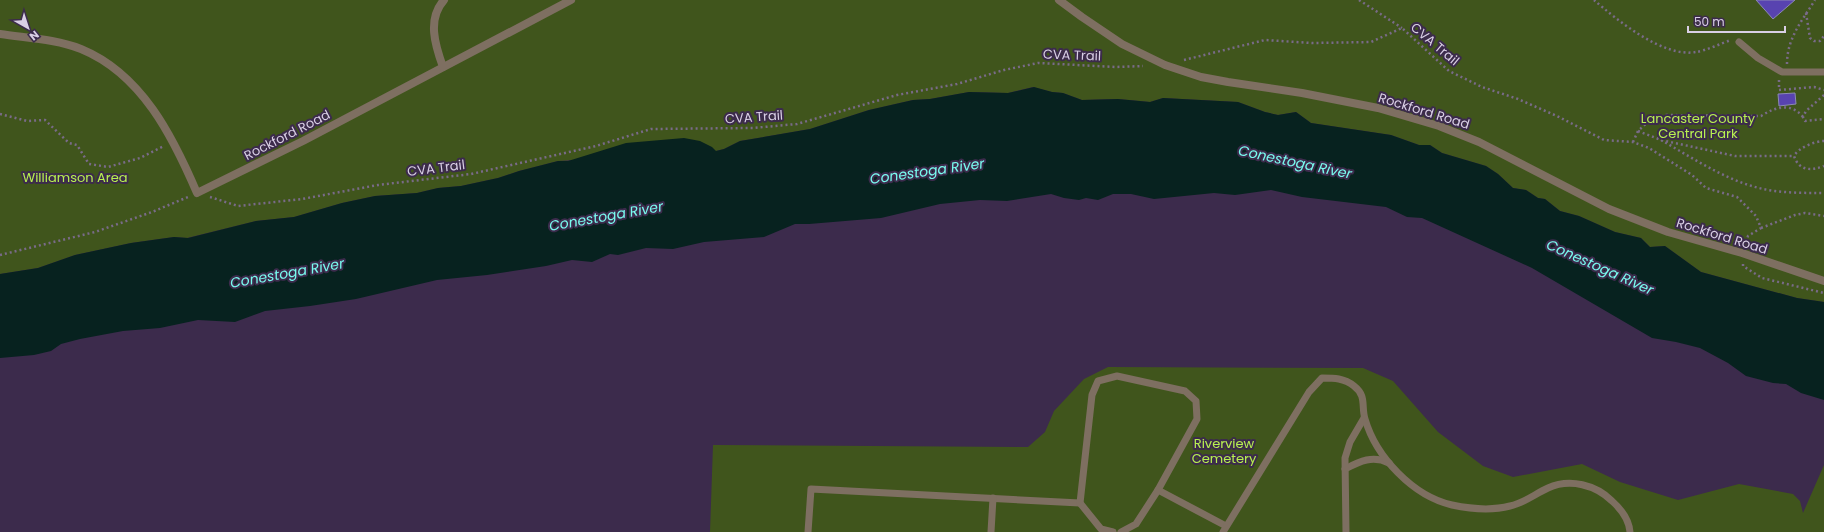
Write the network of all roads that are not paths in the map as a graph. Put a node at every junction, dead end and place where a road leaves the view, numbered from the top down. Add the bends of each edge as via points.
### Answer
1 (444, 0) edge
2 (571, 0) edge
3 (1058, 0) edge
4 (0, 34) edge
5 (1739, 42) road end
6 (442, 67) junction
7 (1824, 72) edge
8 (1824, 281) edge
9 (1364, 418) junction
10 (1391, 464) junction
11 (1345, 469) junction
12 (1158, 490) junction
13 (993, 498) junction
14 (1080, 503) junction
15 (1225, 529) edge
16 (808, 532) edge
17 (990, 532) edge
18 (1113, 532) edge
19 (1121, 532) edge
20 (1346, 532) edge
21 (1630, 532) edge

1 - 6 street via 436,14 434,33 434,42
2 - 6 street, Rockford Road
3 - 8 street, Rockford Road via 1122,44 1165,65 1228,82 1378,108 1439,126 1479,142 1609,209 1674,234 1742,253
4 - 6 street, Rockford Road via 56,42 80,49 98,58 127,80 158,114 197,193
5 - 7 lane via 1758,58 1782,72
9 - 10 lane via 1372,438
9 - 11 lane via 1350,442 1345,458
9 - 15 lane via 1363,398 1354,386 1340,378 1322,378 1309,392
10 - 11 lane via 1369,459
10 - 21 lane via 1424,493 1450,505 1466,508 1509,507 1560,484 1572,483 1589,487 1605,494 1618,506 1625,516
11 - 20 lane
12 - 14 lane via 1197,419 1196,401 1185,391 1117,376 1098,381 1092,395
12 - 15 lane
12 - 19 lane via 1136,524
13 - 14 lane
13 - 16 lane via 811,489
13 - 17 lane
14 - 18 lane via 1101,530

